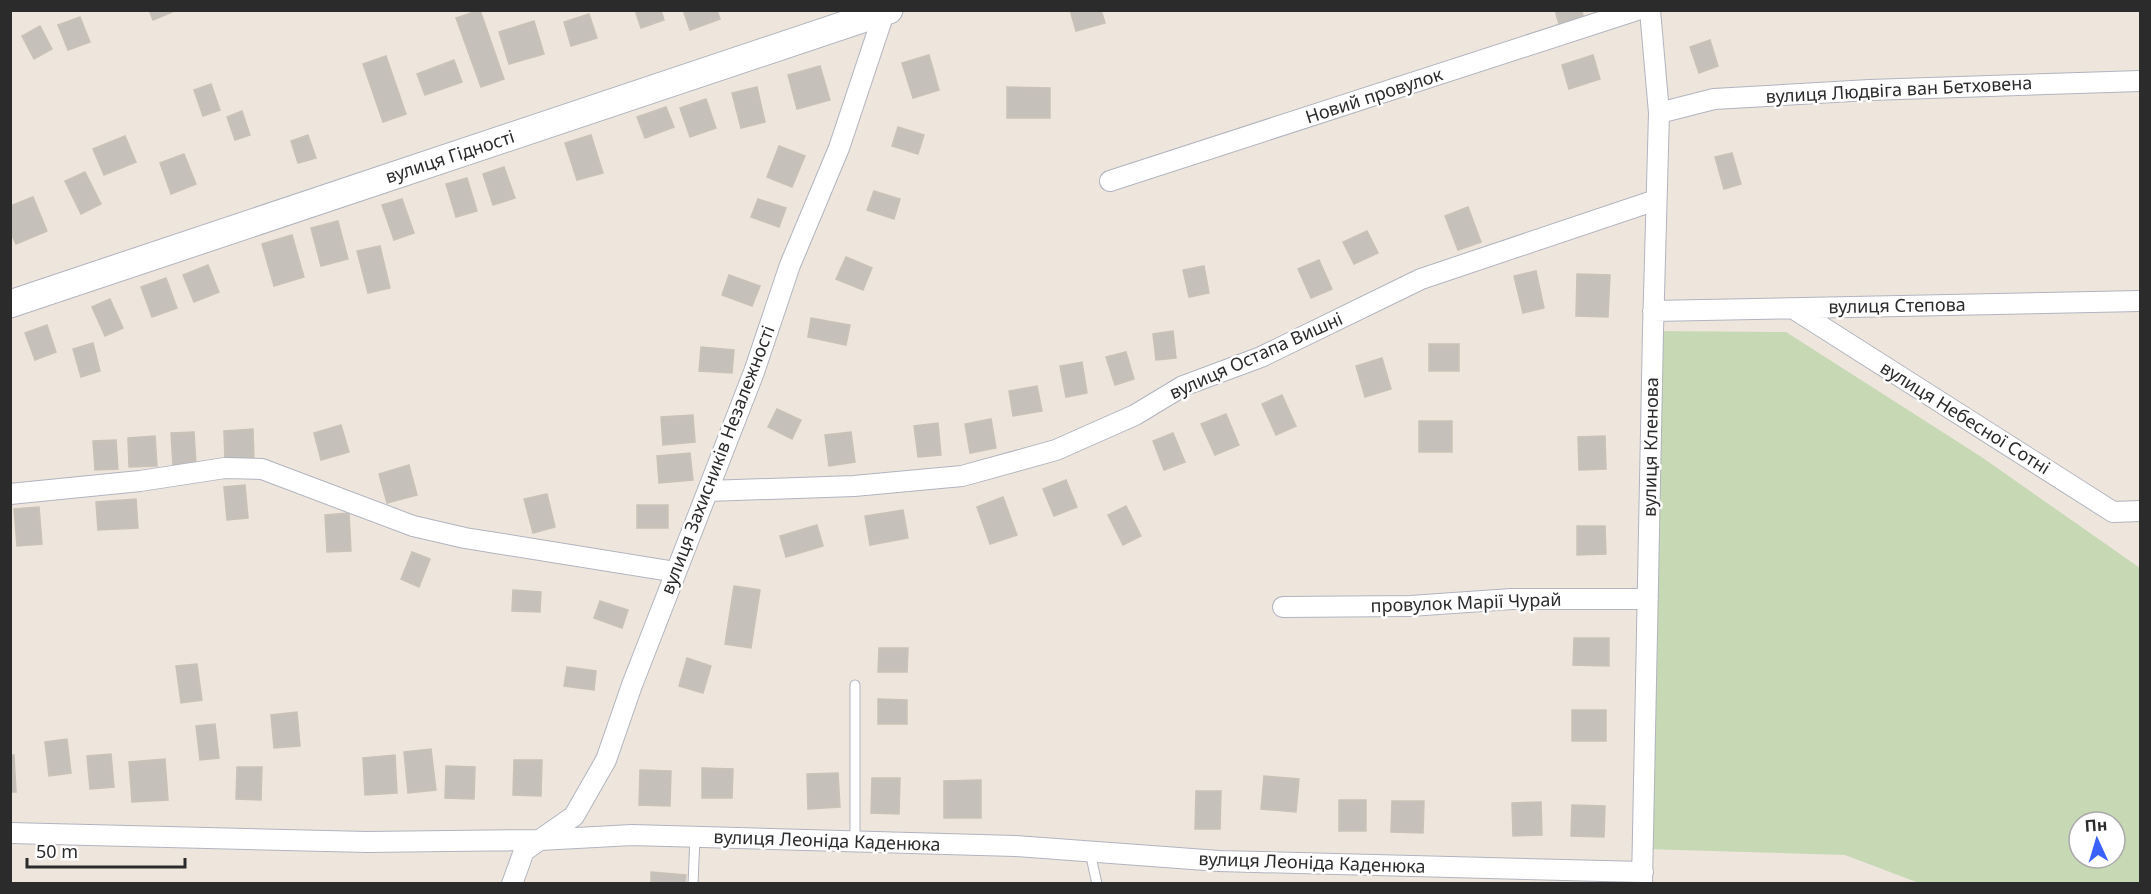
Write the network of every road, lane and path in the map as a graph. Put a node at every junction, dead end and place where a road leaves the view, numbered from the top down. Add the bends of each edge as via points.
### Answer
1 (1637, 10) edge
2 (1650, 10) edge
3 (886, 11) edge
4 (2140, 81) edge
5 (1659, 113) junction
6 (1110, 180) dead end
7 (1656, 200) junction
8 (2140, 301) edge
9 (10, 304) edge
10 (1794, 309) junction
11 (1653, 311) junction
12 (708, 491) junction
13 (10, 494) edge
14 (2140, 511) edge
15 (676, 572) junction
16 (1648, 599) junction
17 (1283, 607) dead end
18 (855, 685) dead end
19 (10, 833) edge
20 (695, 837) junction
21 (540, 840) junction
22 (855, 842) junction
23 (1090, 852) junction
24 (1643, 878) edge
25 (512, 884) edge
26 (693, 884) edge
27 (1096, 884) edge

1 - 6 street, Новий провулок
2 - 5 street, вулиця Кленова
3 - 9 street, вулиця Гідності
3 - 12 street, вулиця Захисників Незалежності via 839,148 790,264
4 - 5 street, вулиця Людвіга ван Бетховена via 1725,98
5 - 7 street, вулиця Кленова
7 - 11 street, вулиця Кленова
7 - 12 street, вулиця Остапа Вишні via 1421,279 1262,357 1183,386 1135,415 1056,450 962,476 854,486
8 - 10 street, вулиця Степова
10 - 11 street, вулиця Степова
10 - 14 street, вулиця Небесної Сотні via 2113,512
11 - 16 street, вулиця Кленова
12 - 15 street, вулиця Захисників Незалежності
13 - 15 street via 225,468 262,469 413,526
15 - 21 street, вулиця Захисників Незалежності via 606,760 574,816
16 - 17 street, провулок Марії Чурай
16 - 24 street, вулиця Кленова
18 - 22 lane
19 - 21 street, вулиця Леоніда Каденюка via 367,842
20 - 21 street, вулиця Леоніда Каденюка via 632,835
20 - 22 street, вулиця Леоніда Каденюка
20 - 26 lane
21 - 25 street, вулиця Захисників Незалежності via 524,851
22 - 23 street, вулиця Леоніда Каденюка
23 - 24 street, вулиця Леоніда Каденюка
23 - 27 lane

